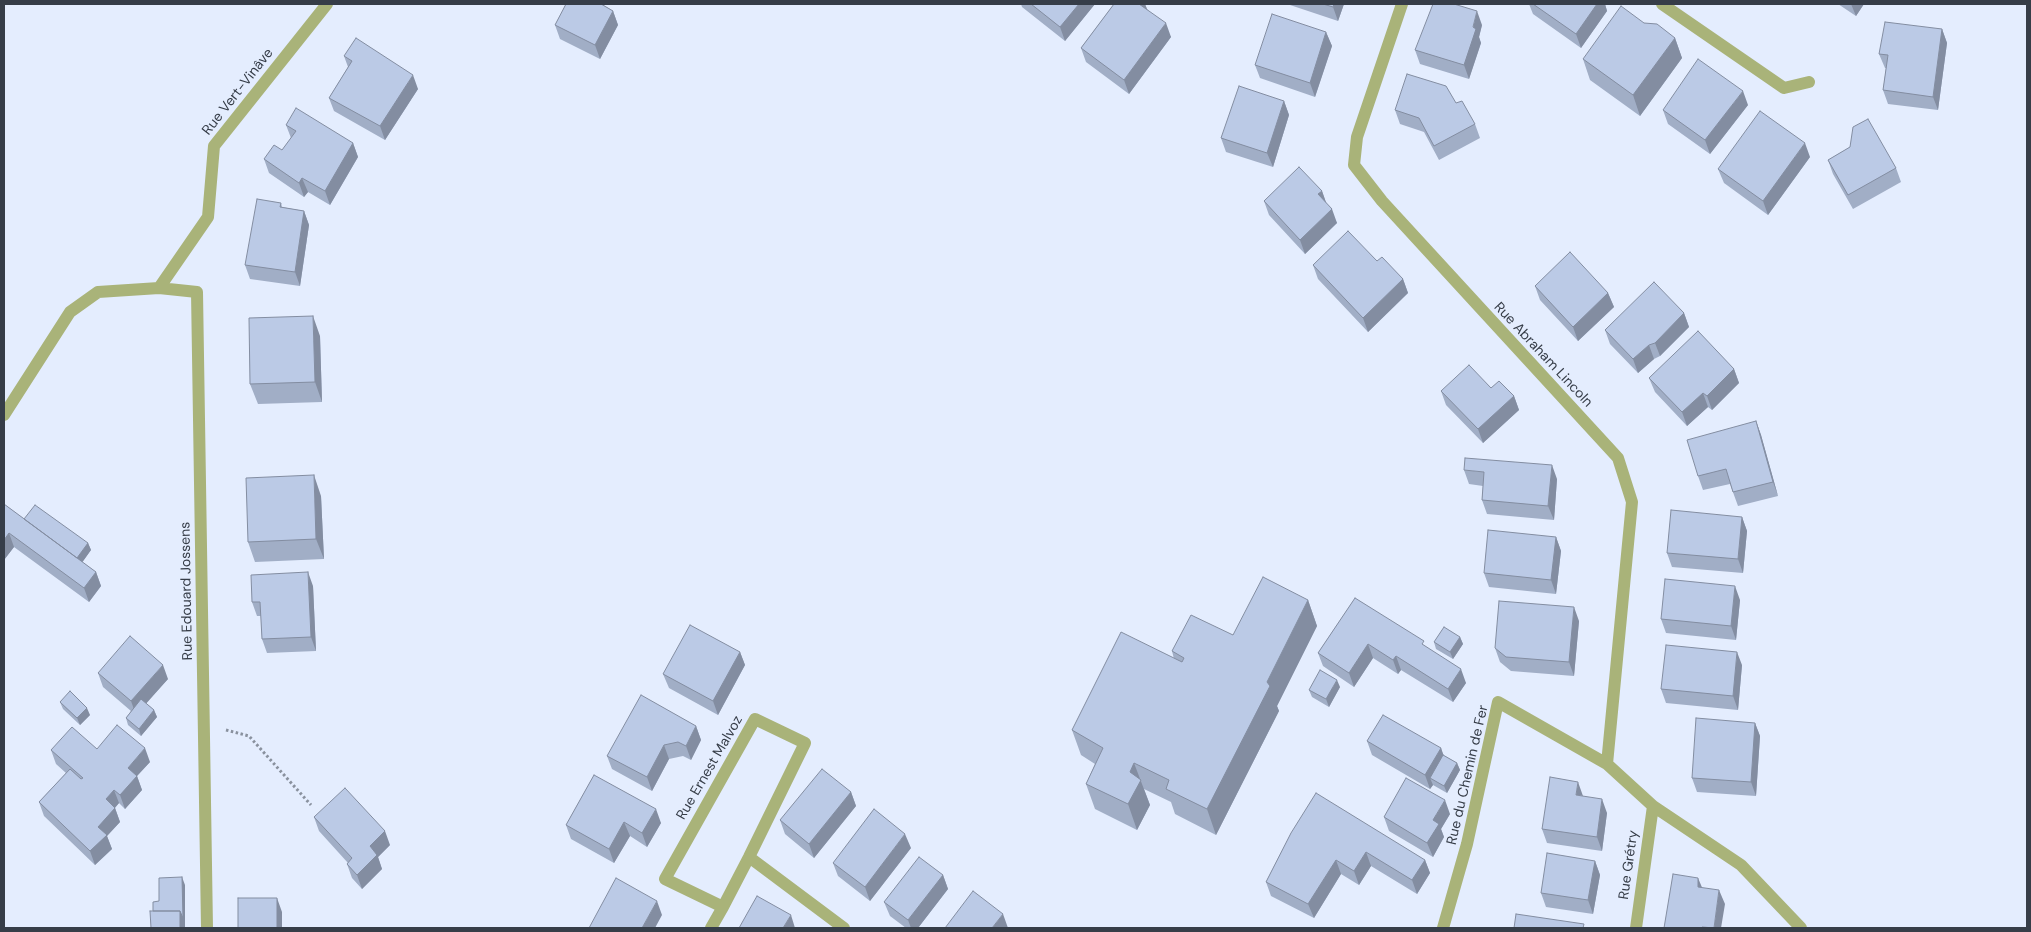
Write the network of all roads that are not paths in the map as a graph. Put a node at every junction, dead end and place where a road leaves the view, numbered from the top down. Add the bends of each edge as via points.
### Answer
1 (327, 4) edge
2 (1402, 4) edge
3 (1662, 4) edge
4 (1809, 82) dead end
5 (159, 288) junction
6 (4, 415) edge
7 (1607, 764) junction
8 (1653, 806) junction
9 (749, 857) junction
10 (723, 907) junction
11 (207, 928) edge
12 (711, 928) edge
13 (844, 928) edge
14 (1443, 928) edge
15 (1636, 928) edge
16 (1801, 928) edge

1 - 5 street, Rue Vert-Vinâve via 214,146 208,218
2 - 7 street, Rue Abraham Lincoln via 1357,137 1354,165 1382,201 1618,458 1632,502
3 - 4 street via 1784,88
5 - 6 street via 98,292 70,312
5 - 11 street, Rue Edouard Jossens via 197,292
7 - 8 street, Rue du Chemin de Fer
7 - 14 street, Rue du Chemin de Fer via 1498,702 1467,844
8 - 15 street, Rue Grétry
8 - 16 street, Rue du Chemin de Fer via 1741,865
9 - 10 street, Rue Ernest Malvoz
9 - 10 street, Rue Ernest Malvoz via 805,743 755,719 665,879
9 - 13 street
10 - 12 street, Rue Ernest Malvoz

